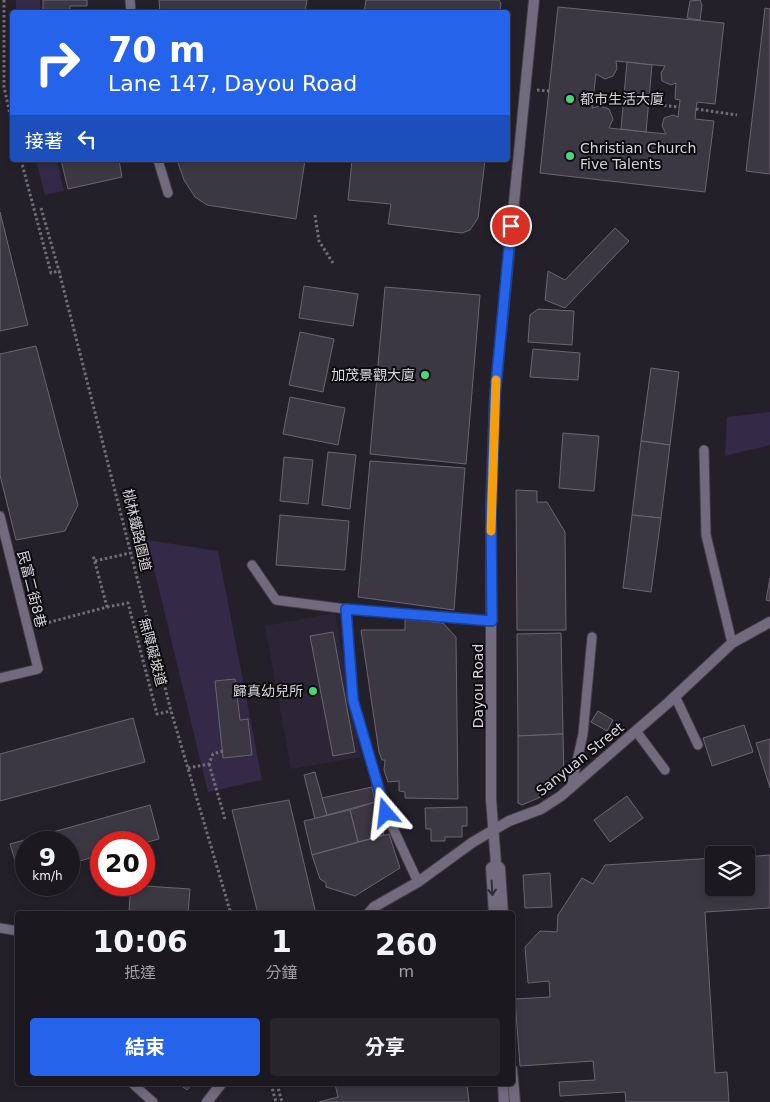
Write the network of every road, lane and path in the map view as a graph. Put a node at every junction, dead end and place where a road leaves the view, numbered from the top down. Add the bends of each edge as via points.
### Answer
1 (4, 0) edge
2 (534, 0) edge
3 (537, 90) dead end
4 (549, 91) dead end
5 (594, 97) dead end
6 (624, 101) dead end
7 (649, 104) dead end
8 (679, 107) dead end
9 (696, 110) dead end
10 (10, 114) edge
11 (738, 115) dead end
12 (22, 162) edge
13 (159, 162) edge
14 (168, 193) dead end
15 (41, 208) dead end
16 (315, 215) dead end
17 (333, 263) dead end
18 (59, 271) junction
19 (704, 450) dead end
20 (0, 516) edge
21 (130, 553) junction
22 (93, 555) dead end
23 (94, 561) junction
24 (252, 565) dead end
25 (107, 607) junction
26 (346, 609) junction
27 (492, 621) junction
28 (770, 622) edge
29 (28, 628) junction
30 (592, 637) dead end
31 (732, 643) junction
32 (0, 678) edge
33 (675, 696) junction
34 (172, 711) junction
35 (636, 731) junction
36 (698, 745) dead end
37 (223, 750) dead end
38 (209, 764) junction
39 (188, 768) junction
40 (665, 770) dead end
41 (570, 788) junction
42 (225, 819) dead end
43 (493, 830) junction
44 (496, 864) junction
45 (418, 882) junction
46 (230, 911) edge
47 (371, 911) edge
48 (494, 911) edge
49 (503, 911) edge
50 (0, 928) edge
51 (15, 930) edge
52 (135, 1086) edge
53 (219, 1086) edge
54 (272, 1086) edge
55 (278, 1086) edge
56 (503, 1086) edge
57 (514, 1086) edge
58 (153, 1102) edge
59 (207, 1102) edge
60 (276, 1102) edge
61 (282, 1102) edge
62 (504, 1102) edge
63 (515, 1102) edge

1 - 10 path via 4,87
2 - 27 street, Dayou Road via 495,395
3 - 4 path
5 - 6 path
7 - 8 path
9 - 11 path
12 - 18 path, 桃林鐵路園道 via 51,273
13 - 14 lane
15 - 18 path
16 - 17 path via 319,241
18 - 21 path, 桃林鐵路園道
19 - 31 lane via 706,535
20 - 29 lane, 民富二街8巷
21 - 23 path
21 - 34 path, 桃林鐵路園道
22 - 23 path
23 - 25 path
24 - 26 lane via 276,600
25 - 29 path, 無障礙坡道
25 - 34 path, 無障礙坡道 via 128,603 157,714
26 - 27 lane
26 - 45 lane via 353,700 386,813
27 - 43 street, Dayou Road
28 - 31 street, Sanyuan Street
29 - 32 lane, 民富二街8巷 via 38,668
30 - 41 lane via 582,734
31 - 33 street, Sanyuan Street
33 - 35 street, Sanyuan Street
33 - 36 lane
34 - 39 path, 桃林鐵路園道
35 - 40 lane
35 - 41 street, Sanyuan Street
37 - 38 path via 213,754
38 - 39 path
38 - 42 path
39 - 46 path, 桃林鐵路園道
41 - 43 street, Sanyuan Street via 541,809
43 - 44 street, Dayou Road
43 - 45 street, Sanyuan Street
44 -> 48 street, Dayou Road via 491,868
44 - 49 street, Dayou Road via 500,868
45 - 47 street, Sanyuan Street
50 - 51 lane
52 - 58 lane
53 - 59 street
54 - 60 path
55 - 61 path
56 - 62 street
57 - 63 street

